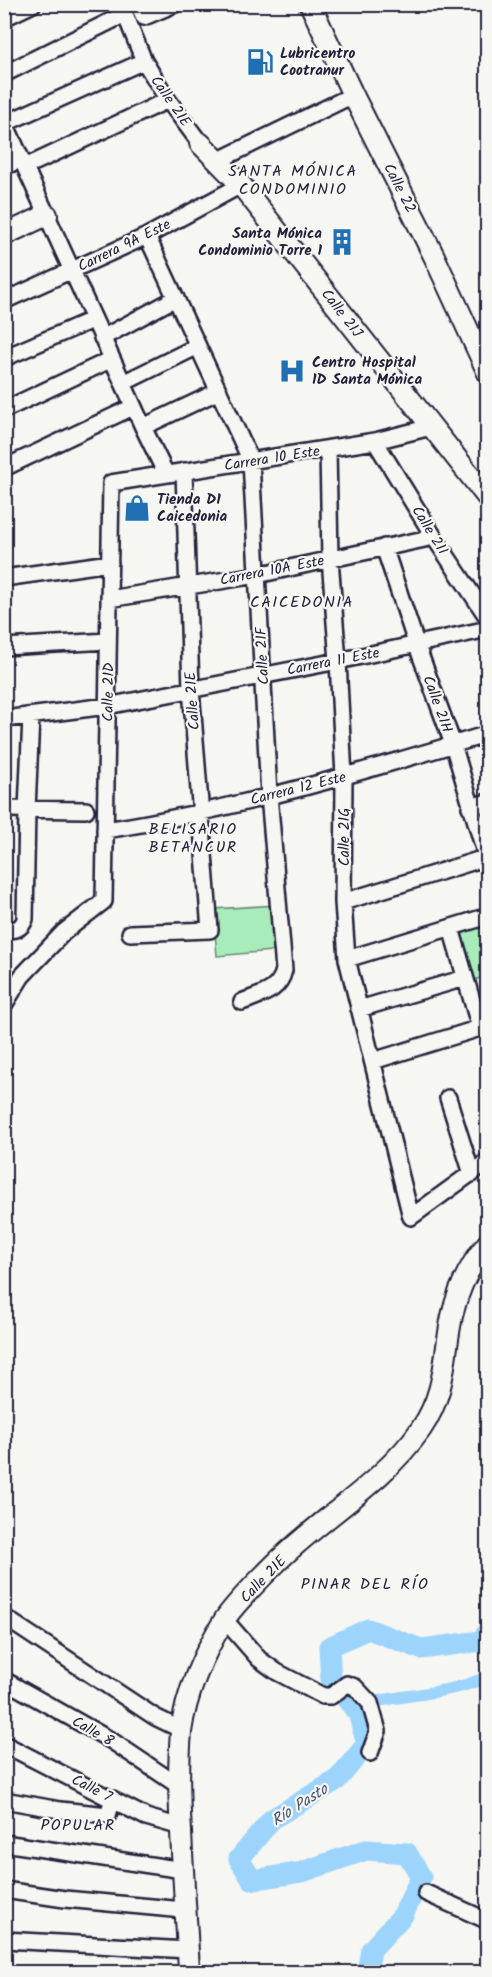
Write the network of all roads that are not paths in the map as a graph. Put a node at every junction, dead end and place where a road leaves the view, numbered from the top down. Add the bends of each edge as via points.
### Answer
1 (33, 4) edge
2 (175, 4) edge
3 (310, 4) edge
4 (123, 9) edge
5 (141, 11) edge
6 (4, 18) edge
7 (144, 61) junction
8 (4, 74) edge
9 (353, 95) junction
10 (168, 100) junction
11 (5, 122) edge
12 (200, 142) joint
13 (217, 161) junction
14 (23, 163) junction
15 (4, 167) edge
16 (241, 185) junction
17 (47, 215) junction
18 (4, 235) edge
19 (147, 236) junction
20 (72, 271) junction
21 (176, 298) junction
22 (4, 301) edge
23 (94, 319) junction
24 (102, 338) junction
25 (198, 346) junction
26 (4, 358) edge
27 (112, 360) junction
28 (488, 373) edge
29 (123, 383) junction
30 (219, 391) junction
31 (133, 406) junction
32 (4, 410) edge
33 (431, 427) junction
34 (142, 428) junction
35 (375, 441) junction
36 (328, 449) junction
37 (251, 461) junction
38 (4, 468) edge
39 (184, 471) junction
40 (166, 474) junction
41 (111, 483) joint
42 (488, 498) edge
43 (434, 537) junction
44 (384, 547) junction
45 (330, 559) junction
46 (110, 563) junction
47 (257, 574) junction
48 (4, 578) edge
49 (187, 586) junction
50 (109, 599) junction
51 (488, 618) edge
52 (488, 629) edge
53 (108, 641) junction
54 (416, 643) junction
55 (4, 647) edge
56 (338, 661) junction
57 (263, 674) junction
58 (191, 689) junction
59 (107, 706) junction
60 (31, 717) junction
61 (4, 719) edge
62 (488, 734) edge
63 (453, 744) junction
64 (344, 777) junction
65 (269, 795) junction
66 (488, 802) edge
67 (470, 807) junction
68 (4, 809) edge
69 (27, 810) junction
70 (86, 810) dead end
71 (200, 811) junction
72 (105, 830) junction
73 (487, 859) edge
74 (344, 902) junction
75 (488, 916) edge
76 (451, 928) junction
77 (4, 930) edge
78 (130, 933) dead end
79 (347, 959) junction
80 (465, 978) junction
81 (243, 1002) dead end
82 (4, 1005) edge
83 (359, 1009) junction
84 (373, 1061) junction
85 (448, 1098) dead end
86 (488, 1161) edge
87 (472, 1174) junction
88 (488, 1244) edge
89 (4, 1617) edge
90 (224, 1620) junction
91 (4, 1680) edge
92 (182, 1730) junction
93 (4, 1743) edge
94 (370, 1753) dead end
95 (179, 1786) junction
96 (113, 1799) junction
97 (4, 1800) edge
98 (181, 1827) junction
99 (4, 1843) edge
100 (183, 1870) junction
101 (4, 1890) edge
102 (426, 1893) dead end
103 (184, 1910) junction
104 (488, 1921) edge
105 (4, 1940) edge
106 (188, 1950) junction
107 (189, 1972) edge

1 - 6 street
2 - 5 street
3 - 9 main road, Calle 22
4 - 7 street, Calle 21E
4 - 8 street
7 - 10 street, Calle 21E
7 - 11 street
9 - 13 street
9 - 28 main road, Calle 22 via 435,256
10 - 12 street, Calle 21E
10 - 14 street
11 - 14 street
12 - 13 main road, Calle 21E
13 - 16 main road, Calle 21E
14 - 15 street
14 - 17 street
16 - 19 street, Carrera 9A Este
16 - 33 main road, Calle 21J
17 - 18 main road
17 - 20 street
19 - 20 street, Carrera 9A Este
19 - 21 street, Calle 21F
20 - 22 street, Carrera 9A Este
20 - 23 street
21 - 24 street
21 - 25 street, Calle 21F
23 - 24 street
23 - 26 street
24 - 27 street
25 - 29 street
25 - 30 street, Calle 21F
27 - 29 street
27 - 32 street
29 - 31 street
30 - 34 street
30 - 37 street, Calle 21F
31 - 34 street
31 - 38 street
33 - 35 street, Carrera 10 Este
33 - 42 main road, Calle 21J
34 - 40 street
35 - 36 street, Carrera 10 Este
35 - 43 street, Calle 21I
36 - 37 street, Carrera 10 Este
36 - 45 street, Calle 21G
37 - 39 street, Carrera 10 Este
37 - 47 street, Calle 21F
39 - 40 street, Carrera 10 Este
39 - 49 street, Calle 21E
40 - 41 street, Carrera 10 Este
41 - 46 street, Calle 21D
43 - 44 street, Carrera 10A Este
43 - 51 street, Calle 21I
44 - 45 street, Carrera 10A Este
44 - 54 street, Calle 21H
45 - 47 street, Carrera 10A Este
45 - 56 street, Calle 21G
46 - 48 street
46 - 50 street, Calle 21D
47 - 49 street, Carrera 10A Este
47 - 57 street, Calle 21F
49 - 50 street, Carrera 10A Este
49 - 58 street, Calle 21E
50 - 53 street, Calle 21D
52 - 54 street, Carrera 11 Este
53 - 55 street
53 - 59 street, Calle 21D
54 - 56 street, Carrera 11 Este
54 - 63 street, Calle 21H
56 - 57 street, Carrera 11 Este
56 - 64 street, Calle 21G
57 - 58 street, Carrera 11 Este
57 - 65 street, Calle 21F
58 - 59 street, Carrera 11 Este
58 - 71 street, Calle 21E
59 - 60 street
59 - 72 street, Calle 21D
60 - 61 street
60 - 69 street
62 - 63 street, Carrera 12 Este
63 - 64 street, Carrera 12 Este
63 - 67 street, Calle 21H
64 - 65 street, Carrera 12 Este
64 - 74 street, Calle 21G
65 - 71 street, Carrera 12 Este
65 - 81 street, Calle 21F via 284,969 276,987
66 - 67 street
67 - 73 street, Calle 21H
68 - 69 street
69 - 70 street
69 - 77 street via 25,919 16,930
71 - 72 street, Carrera 12 Este
71 - 78 street, Calle 21E via 210,930
72 - 82 street, Calle 21D via 104,901 64,932 22,976
73 - 74 street
74 - 79 street, Calle 21G
75 - 76 street
76 - 79 street
76 - 80 street
79 - 83 street, Calle 21G
80 - 83 street
80 - 84 street via 480,1028
83 - 84 street, Calle 21G
84 - 87 street, Calle 21G via 411,1217
85 - 87 street
86 - 87 street
88 - 90 main road, Calle 21E via 474,1260 458,1297 439,1395 422,1427 402,1454 279,1561
89 - 92 street via 155,1717
90 - 92 main road, Calle 21E via 189,1696
90 - 94 street via 259,1659 323,1696 331,1696 347,1684 355,1687 370,1703 378,1731
91 - 95 street, Calle 8 via 112,1741
92 - 95 main road, Calle 21E
93 - 96 street, Calle 7
95 - 98 main road, Calle 21E
96 - 97 street via 108,1815
96 - 98 street, Calle 7 via 146,1817
98 - 100 main road, Calle 21E
99 - 100 street
100 - 103 main road, Calle 21E
101 - 103 street
102 - 104 street
103 - 106 main road, Calle 21E
105 - 106 street
106 - 107 main road, Calle 21E

